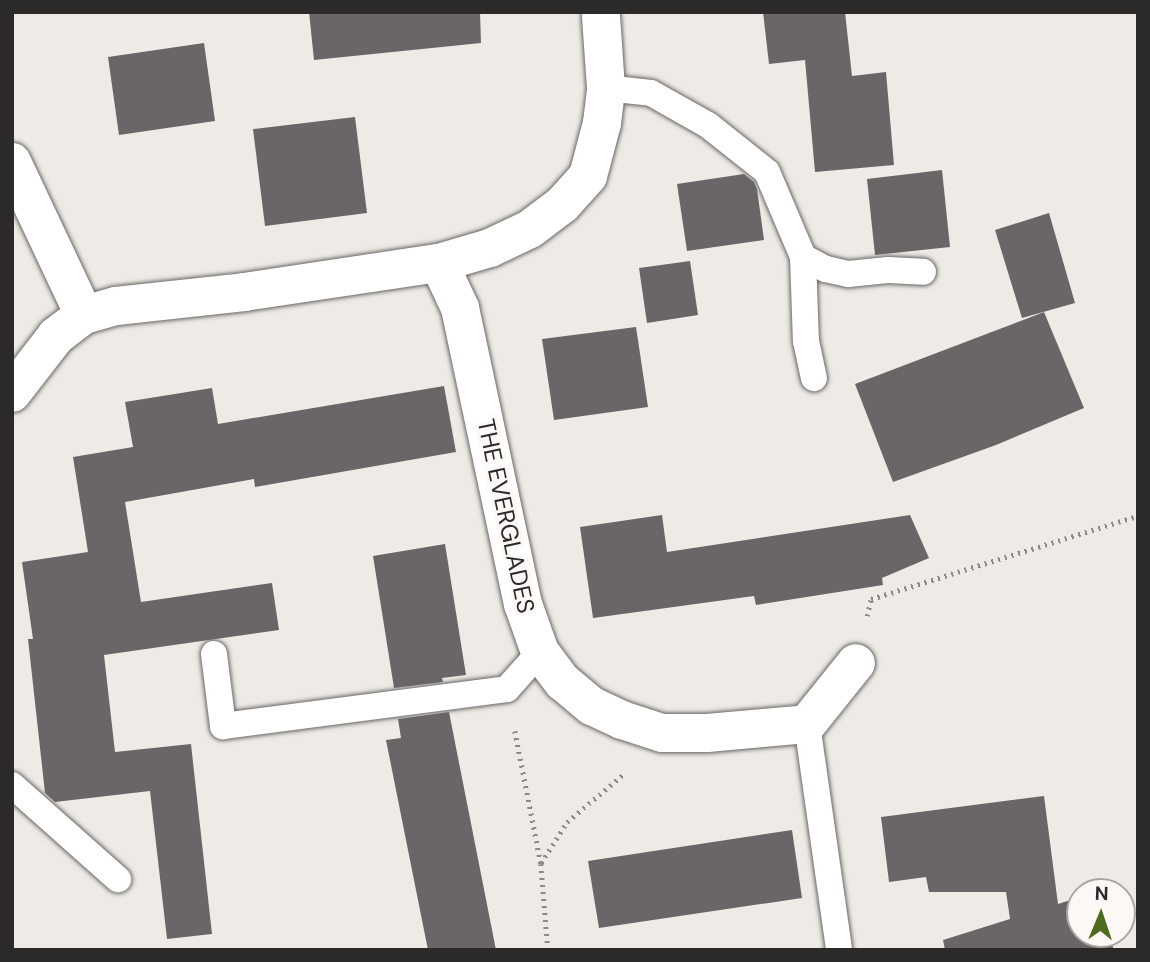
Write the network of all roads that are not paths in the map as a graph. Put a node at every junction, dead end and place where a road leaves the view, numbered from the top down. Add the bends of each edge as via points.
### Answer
1 (601, 16) dead end
2 (606, 88) junction
3 (12, 162) edge
4 (803, 257) junction
5 (439, 263) junction
6 (923, 272) dead end
7 (84, 315) junction
8 (814, 377) dead end
9 (12, 393) edge
10 (540, 652) junction
11 (214, 654) dead end
12 (856, 663) road end
13 (807, 724) junction
14 (12, 785) edge
15 (118, 879) dead end
16 (839, 950) edge

1 - 2 street
2 - 4 lane via 651,93 708,125 767,172
2 - 5 street via 588,176 562,205 530,229 490,248
3 - 7 street
4 - 6 lane via 848,274
4 - 8 lane via 806,341
5 - 7 street via 116,306
5 - 10 street, THE EVERGLADES via 460,308 506,535
7 - 9 street via 57,335
10 - 11 lane via 507,689 223,726
10 - 13 street, THE EVERGLADES via 563,682 592,706 662,733
12 - 13 street
13 - 16 lane
14 - 15 lane

